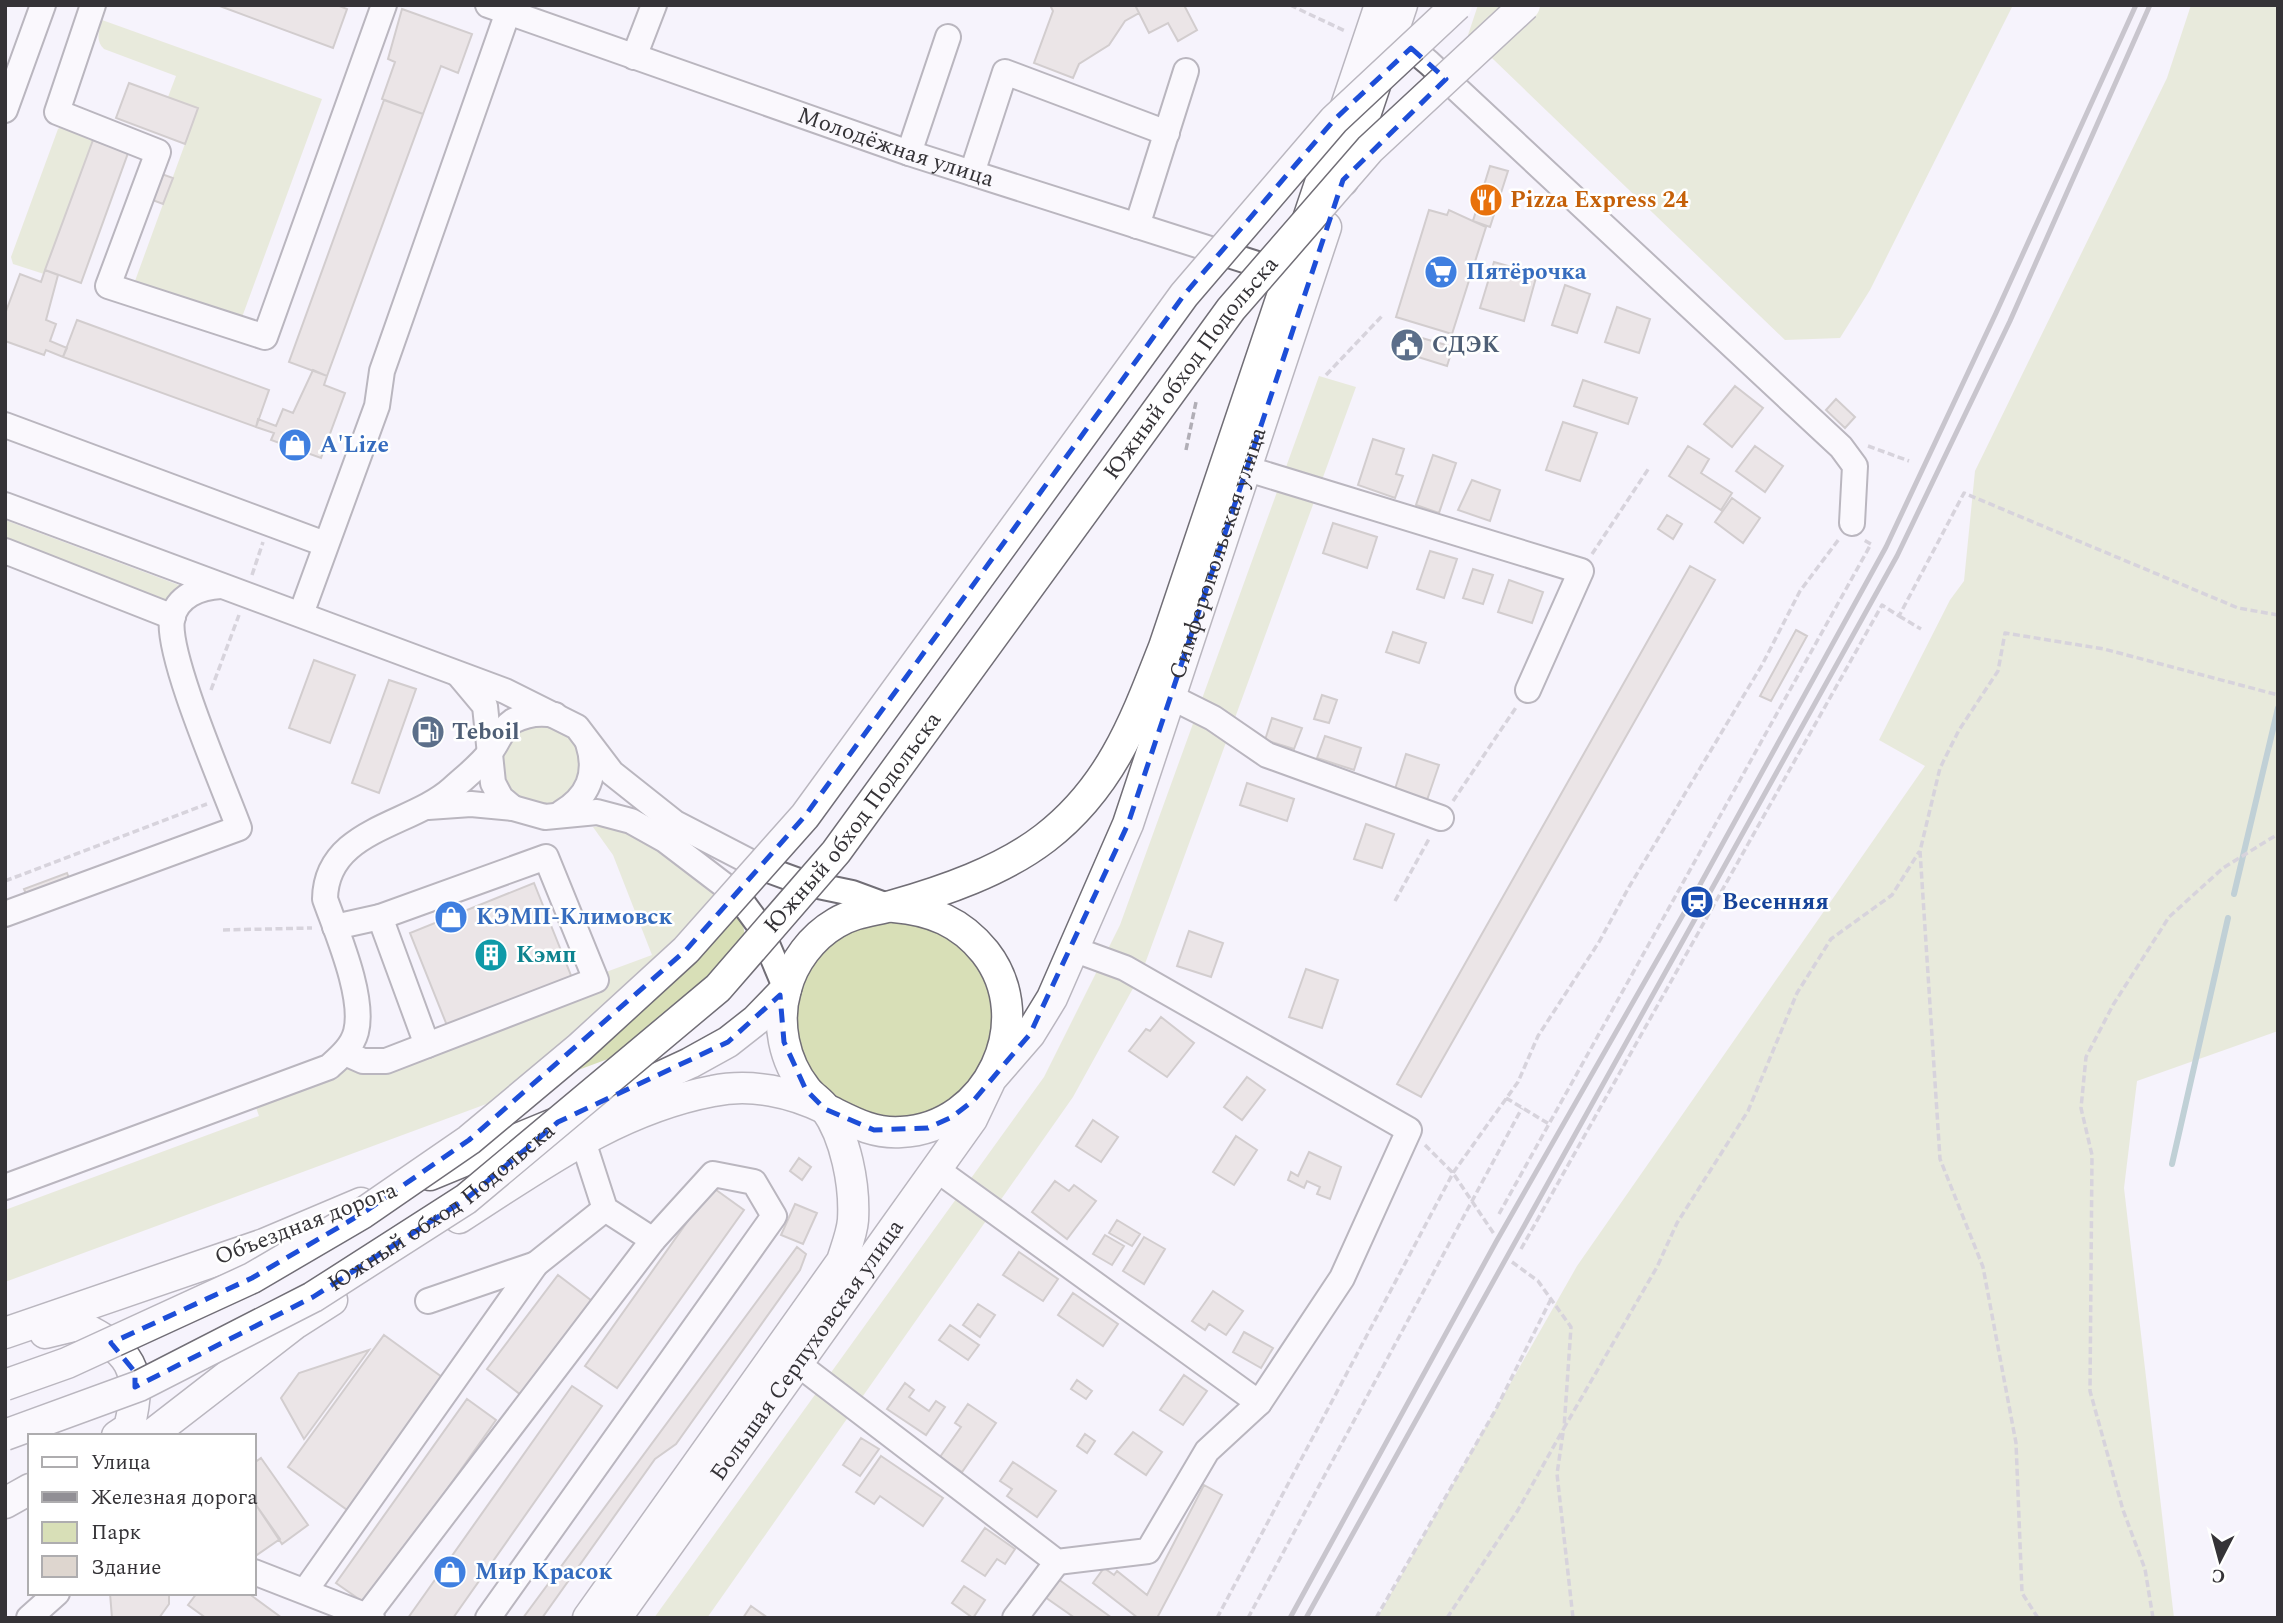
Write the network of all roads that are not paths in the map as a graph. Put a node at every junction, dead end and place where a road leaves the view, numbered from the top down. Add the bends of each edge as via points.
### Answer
1 (43, 5) edge
2 (93, 5) edge
3 (384, 5) edge
4 (654, 5) edge
5 (1380, 5) edge
6 (1402, 5) edge
7 (1457, 5) edge
8 (1525, 5) edge
9 (498, 9) edge
10 (947, 37) dead end
11 (1391, 41) junction
12 (634, 57) junction
13 (1186, 71) dead end
14 (5, 110) edge
15 (1167, 133) junction
16 (909, 153) junction
17 (972, 173) junction
18 (1137, 226) junction
19 (1299, 278) junction
20 (5, 425) edge
21 (1248, 469) junction
22 (5, 505) edge
23 (1863, 539) road end
24 (325, 544) junction
25 (5, 551) edge
26 (221, 586) junction
27 (301, 614) junction
28 (173, 617) junction
29 (456, 672) junction
30 (1528, 690) road end
31 (1171, 697) junction
32 (562, 717) junction
33 (587, 741) junction
34 (491, 751) junction
35 (428, 807) junction
36 (513, 808) junction
37 (561, 813) junction
38 (1441, 818) road end
39 (890, 906) junction
40 (5, 914) edge
41 (380, 917) junction
42 (335, 927) junction
43 (1073, 949) junction
44 (786, 989) junction
45 (427, 1045) junction
46 (345, 1053) junction
47 (991, 1079) junction
48 (825, 1109) junction
49 (582, 1138) junction
50 (936, 1169) junction
51 (5, 1187) edge
52 (605, 1209) junction
53 (653, 1240) junction
54 (536, 1264) junction
55 (428, 1301) dead end
56 (5, 1333) edge
57 (5, 1342) edge
58 (798, 1364) junction
59 (5, 1385) edge
60 (1259, 1403) junction
61 (120, 1434) edge
62 (153, 1434) edge
63 (5, 1435) edge
64 (28, 1490) edge
65 (5, 1503) edge
66 (28, 1513) edge
67 (5, 1526) edge
68 (1057, 1562) junction
69 (256, 1573) edge
70 (304, 1591) junction
71 (55, 1595) edge
72 (368, 1617) edge
73 (29, 1618) edge
74 (488, 1618) edge
75 (588, 1618) edge
76 (616, 1618) edge
77 (1015, 1618) edge

1 - 14 street
2 - 3 street via 57,112 158,152 108,286 265,337
4 - 12 street
5 - 19 main road, Симферопольская улица
6 - 11 main road, Симферопольская улица
7 - 59 main road, Южный обход Подольска, bridge via 1334,120 1184,295 805,816 686,950 579,1048 468,1140 363,1213 252,1278 67,1363
8 - 63 main road, Южный обход Подольска, bridge via 1370,149 1231,309 836,852 718,988 466,1199 313,1297 139,1386
9 - 12 street, Молодёжная улица
9 - 24 street via 382,371 377,406
10 - 16 street
11 - 19 main road, Симферопольская улица
11 - 23 street via 1410,47 1429,63 1841,447 1855,466
12 - 16 street, Молодёжная улица
13 - 15 street
15 - 17 street via 1005,72
15 - 18 street
16 - 17 street, Молодёжная улица
17 - 18 street, Молодёжная улица
18 - 19 street, Молодёжная улица
19 - 21 main road, Симферопольская улица
19 - 39 main road, Симферопольская улица via 1128,738 1091,794 1046,837 1004,865
20 - 24 street
21 - 30 street via 1581,571
21 - 31 main road, Симферопольская улица
22 - 26 street
24 - 27 street
25 - 28 street
26 - 27 street
26 - 28 street via 191,594
27 - 29 street
28 - 40 street via 173,644 239,828
29 - 32 street
29 - 34 street via 485,706
31 - 38 street via 1213,718 1267,755
31 - 43 main road, Симферопольская улица via 1128,824
32 - 33 street
32 - 34 street via 545,713 519,719 499,735
33 - 37 street via 592,775 580,798
33 - 39 street via 612,774 637,796 708,841 804,883
34 - 35 street
34 - 36 street via 493,783
35 - 36 street via 471,804
35 - 42 street via 376,828 353,843 330,870 325,899
36 - 37 street via 545,817
37 - 44 street via 597,812 631,821 665,840 737,895 759,925
39 - 44 main road via 862,911 814,940 797,962
39 - 47 main road via 920,909 949,920 974,938 993,962 1004,990 1008,1021 1003,1051
41 - 42 street
41 - 45 street
41 - 45 street via 546,858 596,980
42 - 46 street via 358,1018
43 - 47 main road, Симферопольская улица via 1030,1034
43 - 60 street via 1125,968 1409,1130 1342,1278
44 - 48 main road via 784,1042 799,1078
44 - 56 main road, Объездная дорога via 728,1042 602,1104 264,1244
45 - 46 street via 386,1061 363,1061
46 - 51 street via 329,1067
47 - 48 main road via 974,1100 952,1116 914,1130 874,1130
47 - 50 main road, Большая Серпуховская улица via 972,1119
48 - 49 main road via 752,1087 715,1090 658,1105
48 - 75 main road, Большая Серпуховская улица via 846,1162 853,1202 853,1223 842,1261
49 - 52 street
49 - 62 main road via 296,1322
50 - 58 main road, Большая Серпуховская улица
50 - 60 street
52 - 53 street
52 - 54 street
53 - 72 street
53 - 74 street via 713,1174 754,1182 774,1216
54 - 55 street
54 - 70 street
57 - 61 main road via 78,1325 123,1351 135,1372 135,1403 129,1428
58 - 68 street
58 - 76 main road, Большая Серпуховская улица
60 - 68 street via 1207,1451 1148,1551
64 - 65 main road
66 - 67 main road
68 - 77 street
69 - 70 street
70 - 72 street
71 - 73 street

